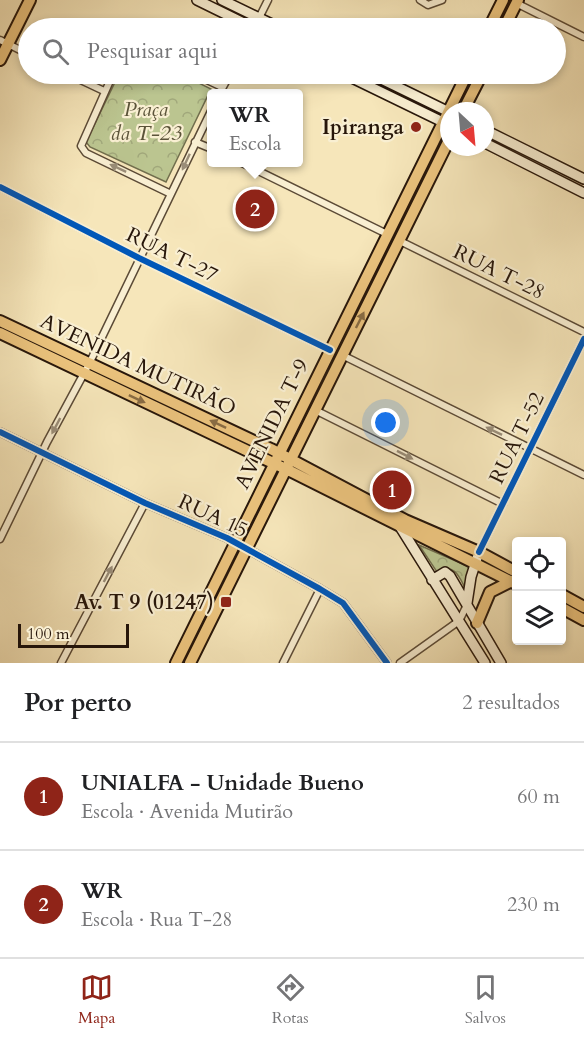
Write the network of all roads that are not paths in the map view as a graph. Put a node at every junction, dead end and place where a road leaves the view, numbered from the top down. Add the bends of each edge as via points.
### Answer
1 (30, 0) edge
2 (197, 0) edge
3 (222, 0) edge
4 (268, 0) edge
5 (420, 0) edge
6 (442, 0) edge
7 (502, 0) edge
8 (517, 2) edge
9 (19, 18) edge
10 (234, 18) edge
11 (259, 18) joint
12 (494, 18) edge
13 (509, 18) edge
14 (548, 18) edge
15 (18, 19) edge
16 (566, 28) edge
17 (584, 37) edge
18 (4, 42) edge
19 (18, 49) edge
20 (0, 60) edge
21 (89, 84) edge
22 (108, 84) edge
23 (364, 84) edge
24 (391, 84) edge
25 (461, 84) edge
26 (477, 84) edge
27 (104, 91) junction
28 (453, 102) edge
29 (468, 102) edge
30 (440, 108) edge
31 (207, 119) edge
32 (440, 121) edge
33 (494, 134) edge
34 (440, 135) edge
35 (195, 142) junction
36 (207, 147) edge
37 (494, 148) edge
38 (441, 156) edge
39 (250, 167) edge
40 (584, 179) edge
41 (0, 187) edge
42 (584, 193) edge
43 (171, 194) junction
44 (387, 234) junction
45 (400, 241) junction
46 (139, 258) junction
47 (0, 321) edge
48 (584, 332) edge
49 (0, 333) edge
50 (584, 339) edge
51 (330, 350) junction
52 (342, 355) junction
53 (89, 364) junction
54 (84, 374) junction
55 (315, 410) junction
56 (0, 432) edge
57 (530, 449) junction
58 (42, 452) junction
59 (279, 453) junction
60 (290, 459) junction
61 (273, 464) junction
62 (285, 469) junction
63 (584, 475) edge
64 (145, 503) junction
65 (502, 504) junction
66 (399, 525) junction
67 (0, 539) edge
68 (236, 543) junction
69 (247, 549) junction
70 (477, 557) junction
71 (512, 577) edge
72 (432, 580) junction
73 (512, 581) edge
74 (320, 589) junction
75 (566, 598) edge
76 (467, 605) junction
77 (584, 607) edge
78 (566, 611) edge
79 (584, 620) edge
80 (459, 621) junction
81 (477, 623) junction
82 (61, 663) edge
83 (176, 663) edge
84 (190, 663) edge
85 (283, 663) edge
86 (387, 663) edge
87 (400, 663) edge
88 (484, 663) edge
89 (501, 663) edge

1 - 9 main road
2 - 10 main road
3 - 11 main road
4 - 11 street
5 - 6 street via 428,5
7 - 12 main road
8 - 13 main road
8 - 14 street
15 - 18 main road
16 - 17 street
18 - 19 street
18 - 20 main road
21 - 27 street
22 - 27 street
23 - 32 main road
24 - 30 main road
25 - 28 main road, AVENIDA T-9
26 - 29 main road
43 -> 27 street via 86,153 81,146
31 - 35 street
33 - 40 main road
34 - 44 main road, AVENIDA T-9
35 - 36 street
35 -> 43 street
37 - 42 main road
38 - 45 main road, AVENIDA T-9
39 - 44 street
41 - 46 street, RUA T-27
43 - 46 street
44 - 51 main road, AVENIDA T-9
45 - 48 street, RUA T-28
52 -> 45 main road, AVENIDA T-9
46 - 51 street, RUA T-27
46 - 53 street
47 - 53 main road, AVENIDA MUTIRÃO
49 - 54 main road, AVENIDA MUTIRÃO
50 - 57 street, RUA T-52
51 - 59 main road, AVENIDA T-9
52 - 55 main road, AVENIDA T-9
57 -> 52 street
53 - 54 street
59 -> 53 main road, AVENIDA MUTIRÃO
54 -> 58 street
54 -> 61 main road, AVENIDA MUTIRÃO
55 - 60 main road, AVENIDA T-9
55 -> 65 street
56 - 58 street, RUA 15
57 - 63 street
57 - 65 street, RUA T-52
58 - 64 street, RUA 15
58 - 67 street
59 - 60 main road, AVENIDA MUTIRÃO
59 - 61 main road, AVENIDA T-9
60 - 62 main road, AVENIDA T-9
60 - 70 main road, AVENIDA MUTIRÃO
61 - 62 main road, AVENIDA MUTIRÃO
61 - 68 main road, AVENIDA T-9
62 - 66 main road, AVENIDA MUTIRÃO
62 - 69 main road, AVENIDA T-9
64 - 68 street, RUA 15
82 -> 64 street
65 - 70 street, RUA T-52
66 - 70 main road, AVENIDA MUTIRÃO
66 - 72 main road
68 - 69 street, RUA 15
68 - 83 main road, AVENIDA T-9
69 - 74 street, RUA 15
69 - 84 main road, AVENIDA T-9
70 - 71 main road, AVENIDA MUTIRÃO
70 - 76 main road
72 - 76 main road via 445,572
72 - 80 main road
73 - 81 main road via 490,592
74 - 85 street
74 - 86 street, RUA 15 via 343,603
75 - 77 main road
76 - 80 street
76 - 81 main road
78 - 79 main road
80 - 87 street
80 - 88 main road
81 - 89 main road

